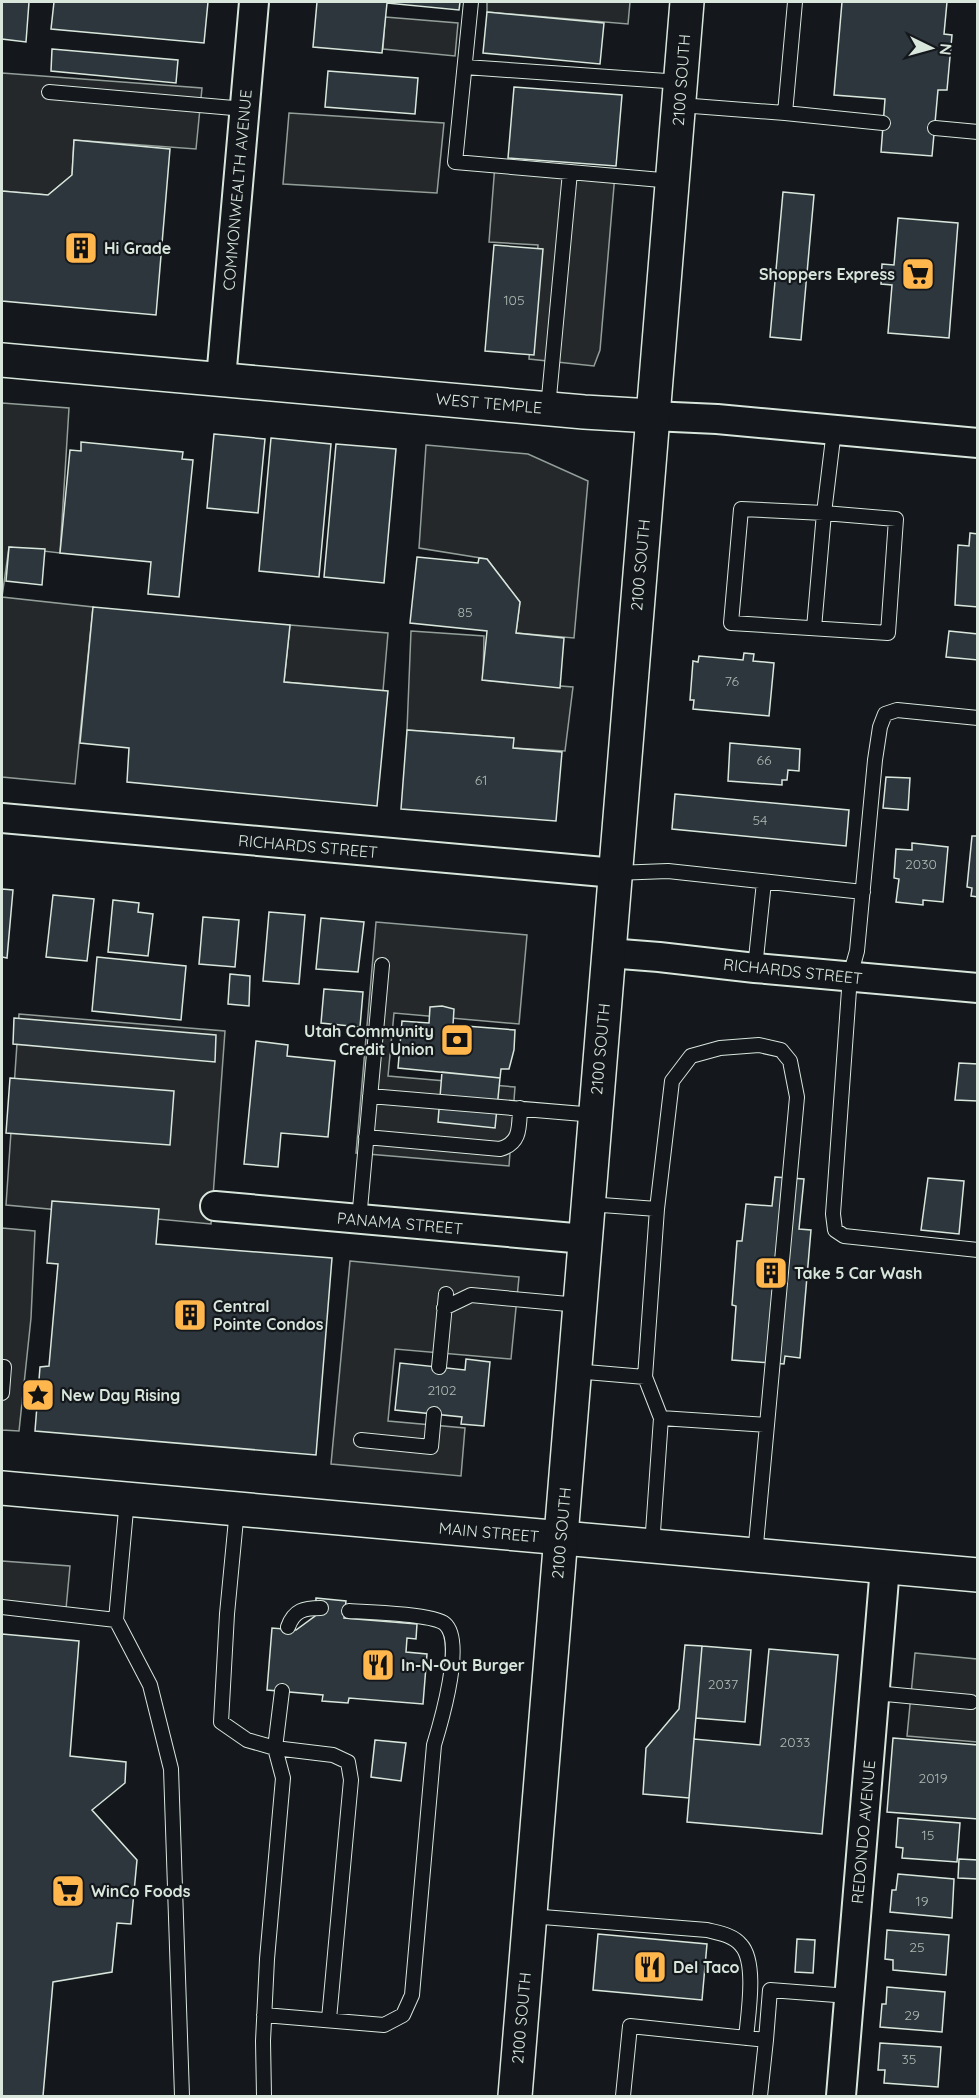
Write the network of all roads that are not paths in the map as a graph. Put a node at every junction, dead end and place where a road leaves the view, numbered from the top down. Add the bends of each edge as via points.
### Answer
1 (254, 2) edge
2 (471, 2) edge
3 (687, 2) edge
4 (795, 2) edge
5 (465, 68) junction
6 (49, 92) dead end
7 (680, 94) junction
8 (245, 109) junction
9 (785, 114) junction
10 (883, 123) dead end
11 (935, 128) dead end
12 (978, 132) edge
13 (570, 172) junction
14 (672, 182) junction
15 (2, 360) edge
16 (221, 379) junction
17 (548, 408) junction
18 (652, 416) junction
19 (834, 430) junction
20 (978, 443) edge
21 (824, 513) junction
22 (814, 628) junction
23 (978, 718) edge
24 (2, 818) edge
25 (615, 873) junction
26 (764, 882) junction
27 (863, 892) junction
28 (608, 953) junction
29 (381, 965) dead end
30 (755, 968) junction
31 (850, 976) junction
32 (978, 988) edge
33 (370, 1096) junction
34 (520, 1108) junction
35 (595, 1115) junction
36 (366, 1137) junction
37 (588, 1204) junction
38 (215, 1206) dead end
39 (657, 1209) junction
40 (359, 1220) junction
41 (585, 1239) junction
42 (978, 1250) edge
43 (446, 1294) dead end
44 (579, 1305) junction
45 (444, 1308) junction
46 (3, 1367) edge
47 (439, 1367) dead end
48 (574, 1371) junction
49 (645, 1377) junction
50 (2, 1393) edge
51 (434, 1414) dead end
52 (661, 1418) junction
53 (767, 1425) junction
54 (361, 1440) dead end
55 (2, 1488) edge
56 (127, 1499) junction
57 (237, 1509) junction
58 (561, 1538) junction
59 (652, 1546) junction
60 (755, 1555) junction
61 (885, 1567) junction
62 (978, 1575) edge
63 (2, 1607) edge
64 (321, 1608) dead end
65 (349, 1611) dead end
66 (116, 1620) junction
67 (288, 1627) dead end
68 (282, 1690) dead end
69 (875, 1693) junction
70 (972, 1702) dead end
71 (275, 1748) junction
72 (530, 1916) junction
73 (849, 1996) junction
74 (264, 2015) junction
75 (328, 2019) junction
76 (747, 2038) junction
77 (766, 2040) junction
78 (182, 2097) edge
79 (264, 2097) edge
80 (515, 2097) edge
81 (623, 2097) edge
82 (760, 2097) edge
83 (841, 2097) edge

1 - 8 street, COMMONWEALTH AVENUE
2 - 5 lane
3 - 7 main road, 2100 SOUTH
4 - 9 lane
5 - 7 lane
5 - 13 lane via 455,162
6 - 8 lane
7 - 9 lane
7 - 14 main road, 2100 SOUTH
8 - 16 street, COMMONWEALTH AVENUE
9 - 10 lane
11 - 12 lane
13 - 14 lane
13 - 17 lane
14 - 18 main road, 2100 SOUTH
15 - 16 main road, WEST TEMPLE
16 - 17 main road, WEST TEMPLE
17 - 18 main road, WEST TEMPLE
18 - 19 street, WEST TEMPLE
18 - 25 main road, 2100 SOUTH
19 - 20 street, WEST TEMPLE
19 - 21 lane
21 - 22 lane
21 - 22 lane via 896,519 888,633
21 - 22 lane via 741,509 731,623
23 - 27 lane via 897,710 885,714 875,760
24 - 25 street, RICHARDS STREET
25 - 26 lane via 668,871
25 - 28 main road, 2100 SOUTH
26 - 27 lane
26 - 30 lane
27 - 31 lane via 857,951
28 - 30 street, RICHARDS STREET
28 - 35 main road, 2100 SOUTH
29 - 33 lane
30 - 31 street, RICHARDS STREET
31 - 32 street, RICHARDS STREET
31 - 42 lane via 835,1230 844,1236
33 - 34 lane
33 - 36 lane
34 - 35 lane
34 - 36 lane via 518,1134 509,1146 500,1149
35 - 37 main road, 2100 SOUTH
36 - 40 lane
37 - 39 lane
37 - 41 main road, 2100 SOUTH
38 - 40 street, PANAMA STREET
39 - 49 lane
39 - 53 lane via 672,1081 691,1056 720,1048 759,1045 781,1050 790,1061 797,1097
40 - 41 street, PANAMA STREET
41 - 44 main road, 2100 SOUTH
43 - 45 lane
44 - 45 lane via 471,1295
44 - 48 main road, 2100 SOUTH
45 - 47 lane
46 - 50 lane
48 - 49 lane
48 - 58 main road, 2100 SOUTH
49 - 52 lane
51 - 54 lane via 431,1447
52 - 53 lane
52 - 59 lane
53 - 60 lane
55 - 56 main road, MAIN STREET
56 - 57 main road, MAIN STREET
56 - 66 lane
57 - 58 main road, MAIN STREET
57 - 71 lane via 221,1722 247,1740
58 - 59 main road, MAIN STREET
58 - 72 main road, 2100 SOUTH
59 - 60 main road, MAIN STREET
60 - 61 main road, MAIN STREET
61 - 62 main road, MAIN STREET
61 - 69 street, REDONDO AVENUE
63 - 66 lane
64 - 67 lane via 297,1612
65 - 75 lane via 433,1618 446,1624 453,1639 445,1709 434,1745 412,1995 403,2015 384,2025
66 - 78 lane via 150,1685 171,1770
68 - 71 lane
69 - 70 lane
69 - 73 street, REDONDO AVENUE
71 - 74 lane via 283,1778
71 - 75 lane via 333,1755 348,1762 351,1780
72 - 76 lane via 707,1930 734,1939 748,1957 750,1972
72 - 80 main road, 2100 SOUTH
73 - 77 lane via 770,1990
73 - 83 street, REDONDO AVENUE
74 - 75 lane
74 - 79 lane
76 - 77 lane
76 - 81 lane via 630,2026
77 - 82 lane

